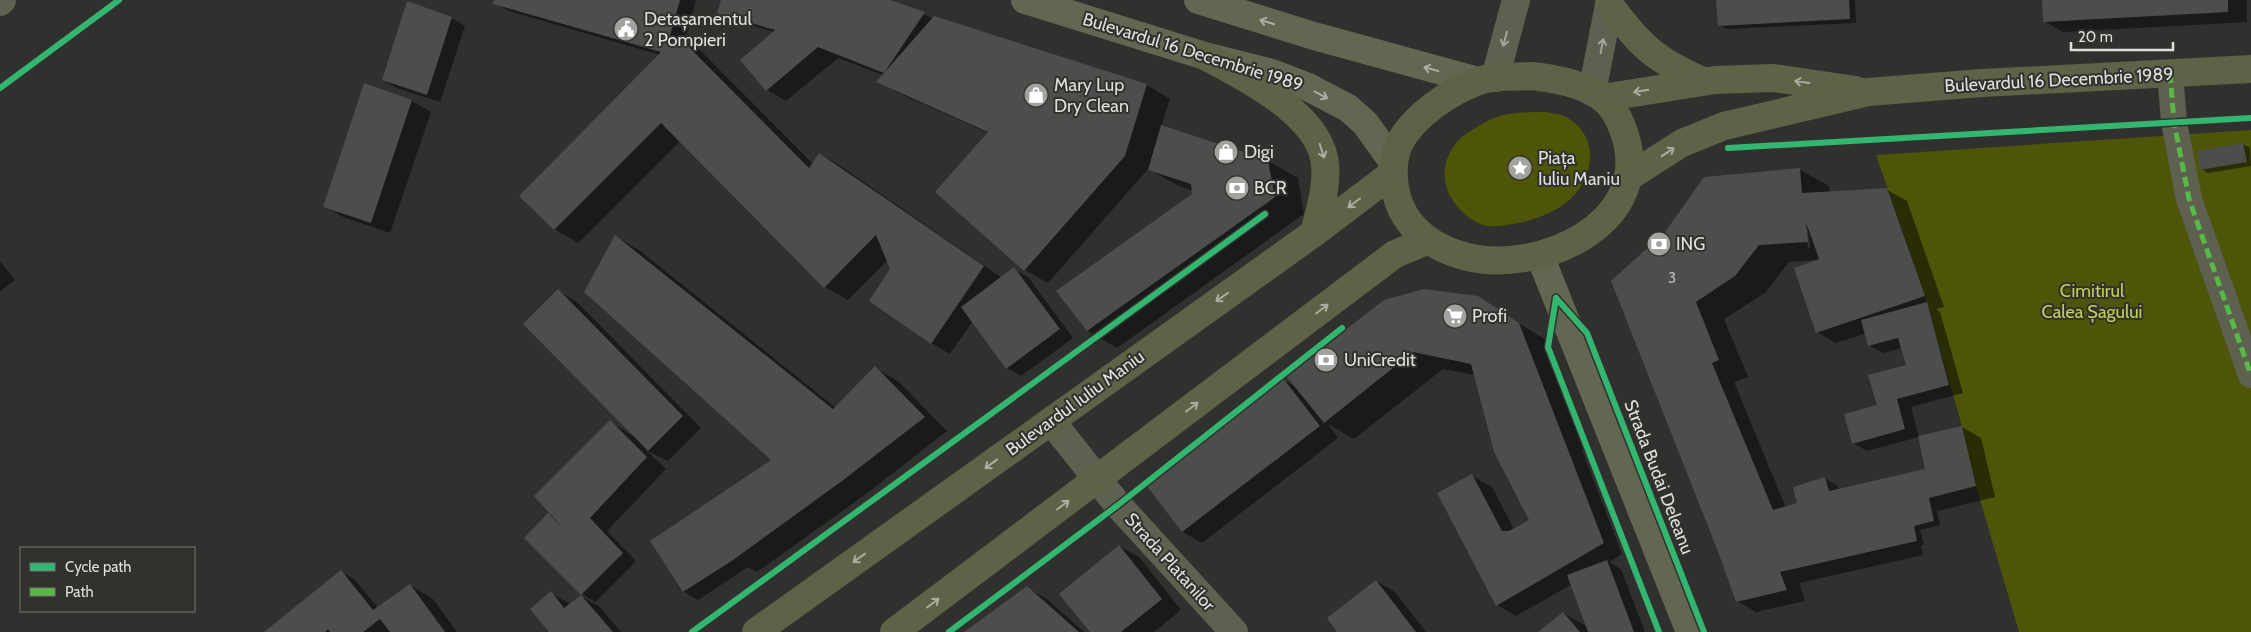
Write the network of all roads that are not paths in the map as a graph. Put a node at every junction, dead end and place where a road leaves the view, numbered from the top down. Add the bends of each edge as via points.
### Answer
1 (1025, 0) edge
2 (1198, 0) edge
3 (1516, 0) edge
4 (1610, 2) edge
5 (1206, 56) junction
6 (2251, 69) edge
7 (2170, 73) junction
8 (1486, 80) junction
9 (1703, 81) junction
10 (1868, 92) junction
11 (1597, 95) junction
12 (1393, 168) junction
13 (1628, 178) junction
14 (1314, 233) junction
15 (1427, 241) junction
16 (1540, 256) junction
17 (2251, 375) edge
18 (1052, 421) junction
19 (1097, 479) junction
20 (756, 632) edge
21 (894, 632) edge
22 (1234, 632) edge
23 (1690, 632) edge

1 - 5 main road, Bulevardul 16 Decembrie 1989
8 -> 2 main road via 1314,36
3 -> 8 street
4 - 9 main road via 1630,33 1649,52 1671,67
11 -> 4 street
5 -> 12 main road, Bulevardul 16 Decembrie 1989 via 1272,73 1348,108 1380,140
5 -> 14 main road via 1288,107 1319,142 1326,168
6 - 7 main road, Bulevardul 16 Decembrie 1989
7 - 10 main road, Bulevardul 16 Decembrie 1989
7 - 17 street via 2174,122 2189,198
8 - 11 main road via 1533,76 1575,84
8 - 12 main road via 1444,99 1423,116 1404,136
10 -> 9 main road, Bulevardul 16 Decembrie 1989 via 1773,78
9 -> 11 main road, Bulevardul 16 Decembrie 1989
13 -> 10 main road, Bulevardul 16 Decembrie 1989 via 1682,143 1724,126
11 - 13 main road via 1618,118 1625,135 1629,153
12 -> 14 main road, Bulevardul Iuliu Maniu
12 - 15 main road via 1394,189 1402,211 1415,231
13 - 16 main road via 1620,198 1604,220 1585,236
14 -> 18 main road, Bulevardul Iuliu Maniu
15 - 16 main road via 1484,260 1523,260
19 -> 15 main road via 1395,254
16 - 23 main road, Strada Budai Deleanu
18 - 19 street, Strada Platanilor
18 -> 20 main road, Bulevardul Iuliu Maniu
21 -> 19 main road
19 - 22 street, Strada Platanilor

